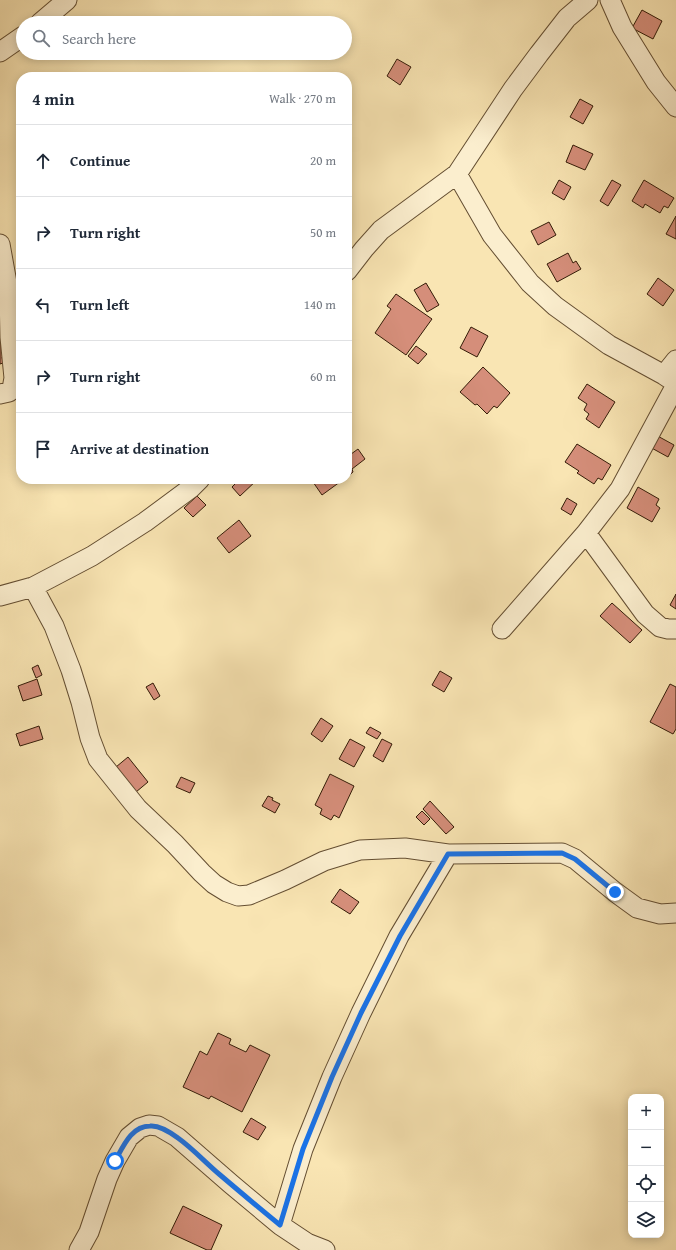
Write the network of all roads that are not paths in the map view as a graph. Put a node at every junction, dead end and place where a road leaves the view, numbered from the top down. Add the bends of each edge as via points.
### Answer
1 (67, 0) edge
2 (588, 0) edge
3 (610, 0) edge
4 (48, 16) edge
5 (16, 41) edge
6 (0, 52) edge
7 (676, 107) edge
8 (457, 174) junction
9 (0, 244) edge
10 (352, 265) edge
11 (676, 360) edge
12 (672, 381) edge
13 (0, 394) edge
14 (195, 484) edge
15 (586, 533) junction
16 (33, 587) junction
17 (0, 596) edge
18 (502, 629) dead end
19 (676, 630) edge
20 (448, 854) junction
21 (676, 913) edge
22 (280, 1225) junction
23 (79, 1250) edge
24 (325, 1250) edge

1 - 4 street
2 - 8 street via 567,18 539,54
3 - 7 street via 622,27 656,82
5 - 6 street
8 - 10 street via 381,230
8 - 12 street via 492,235 530,283 555,306 609,345
9 - 13 street via 9,294 14,378 12,389
11 - 12 street
12 - 15 street via 620,489
14 - 16 street via 92,556
15 - 18 street
15 - 19 street via 645,614 660,627
16 - 17 street
16 - 20 street via 54,626 71,670 98,759 138,809 214,884 238,896 249,895 324,861 360,850 405,848
20 - 21 street via 562,853 575,859 637,908 660,914
20 - 22 street via 400,936 332,1077 303,1149
22 - 23 street via 177,1137 158,1126 149,1126 140,1128 129,1137 115,1161 89,1232
22 - 24 street via 307,1243

